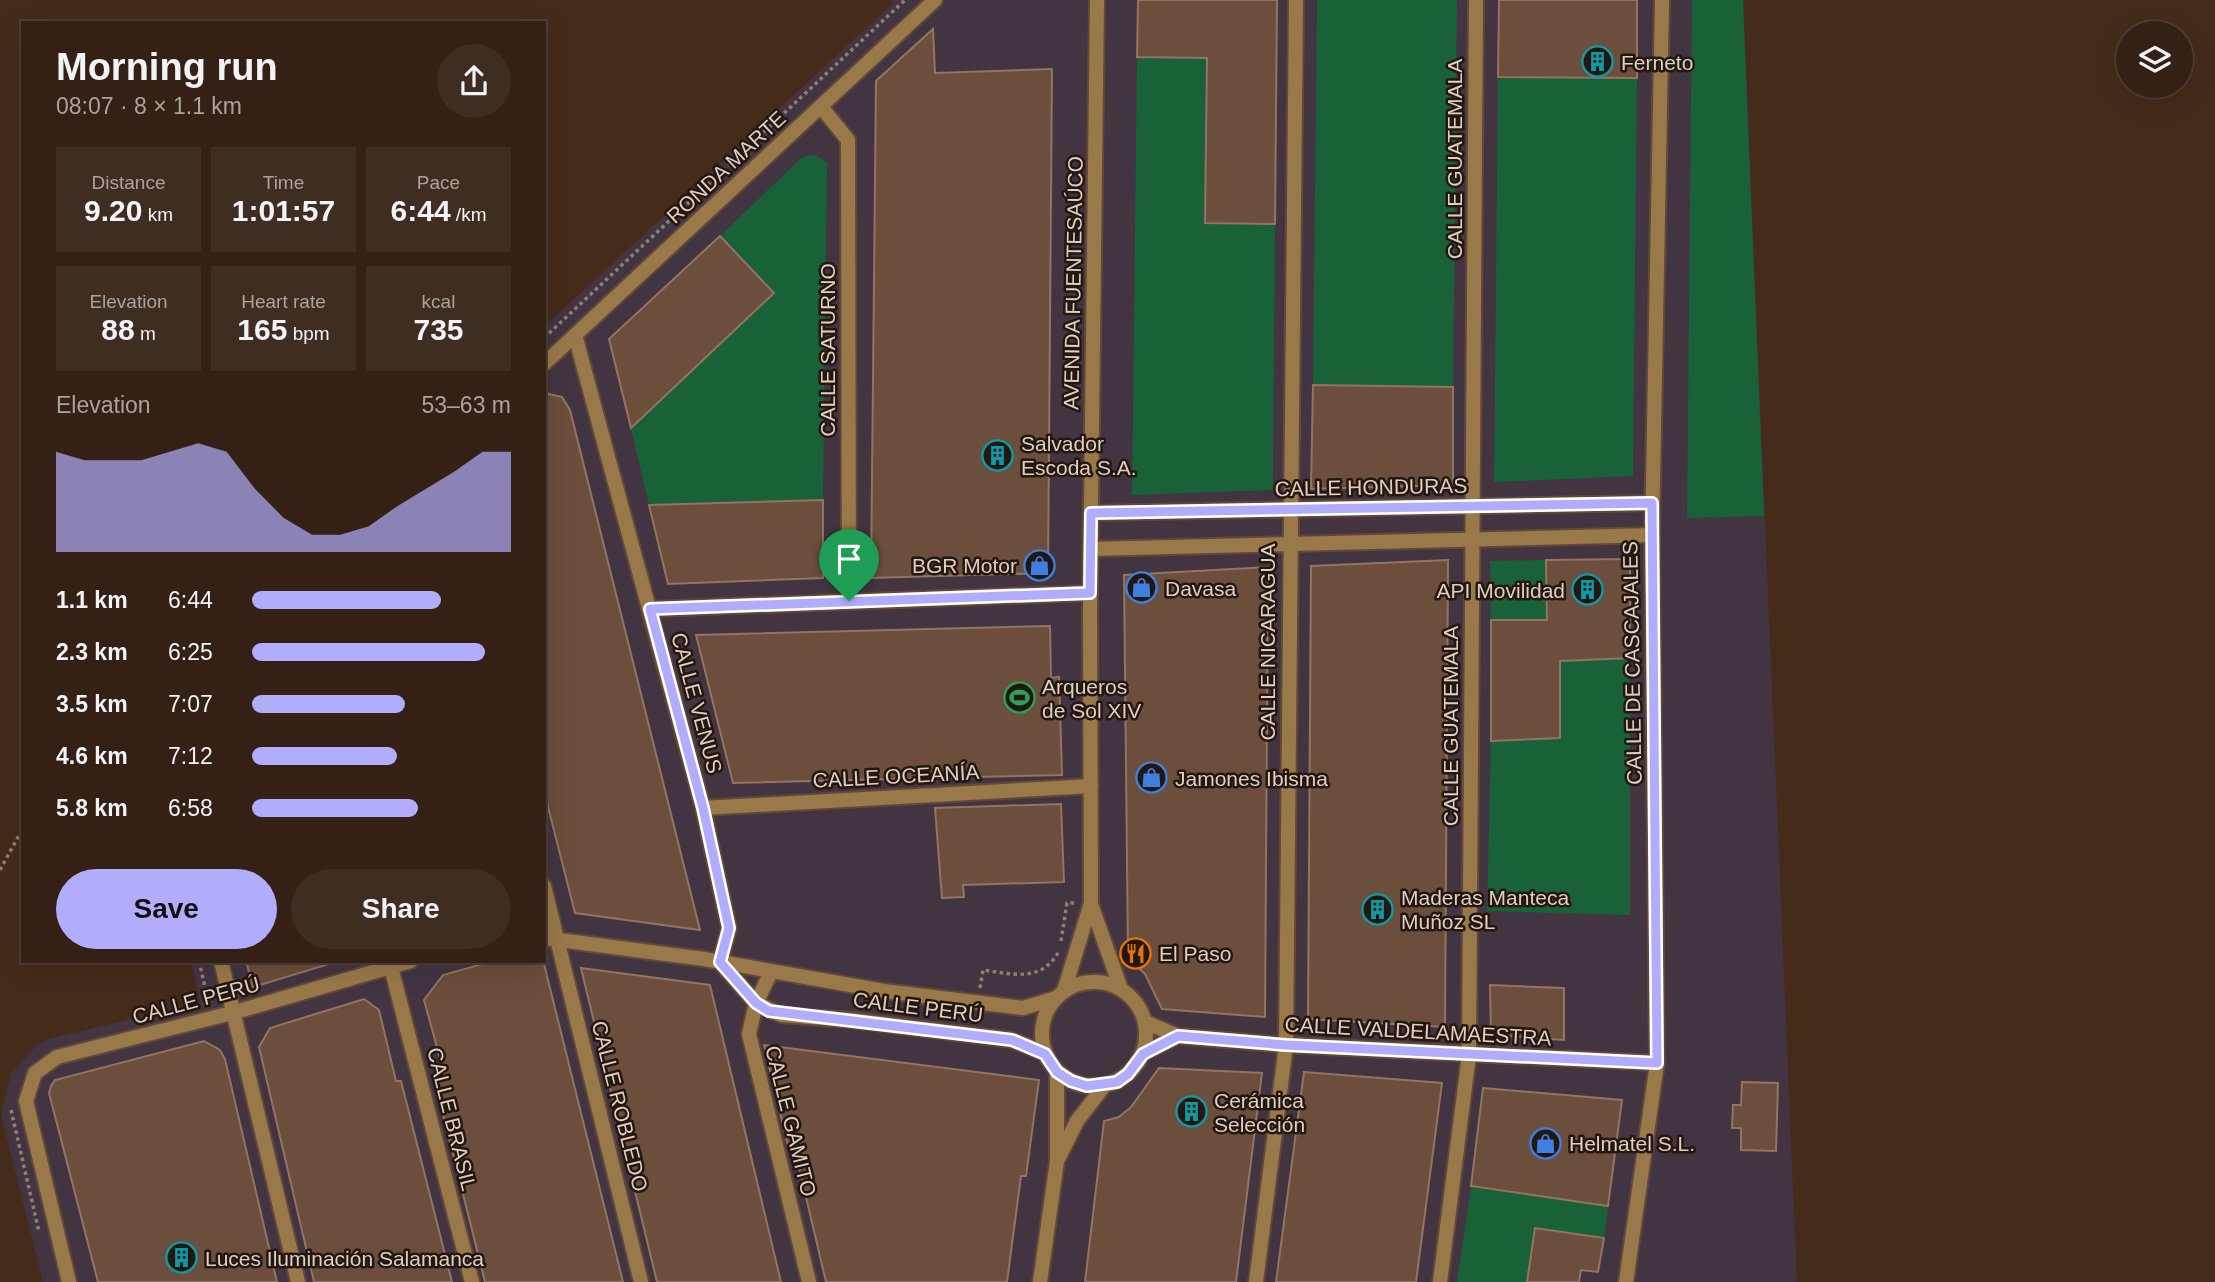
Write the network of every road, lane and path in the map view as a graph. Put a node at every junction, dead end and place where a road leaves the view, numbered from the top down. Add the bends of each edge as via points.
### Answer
1 (905, 0) edge
2 (935, 0) edge
3 (1097, 0) edge
4 (1296, 0) edge
5 (1476, 0) edge
6 (1662, 0) edge
7 (822, 108) junction
8 (575, 335) junction
9 (546, 336) edge
10 (546, 361) edge
11 (1652, 503) junction
12 (1472, 506) junction
13 (1290, 510) junction
14 (1091, 513) junction
15 (1652, 535) junction
16 (1472, 540) junction
17 (1289, 544) junction
18 (1091, 549) junction
19 (1090, 593) junction
20 (849, 601) junction
21 (650, 609) junction
22 (1091, 786) junction
23 (703, 808) junction
24 (21, 832) edge
25 (0, 870) edge
26 (546, 901) edge
27 (1091, 903) junction
28 (551, 939) edge
29 (720, 962) junction
30 (198, 963) edge
31 (221, 963) edge
32 (404, 963) edge
33 (391, 967) junction
34 (983, 971) dead end
35 (771, 972) junction
36 (1121, 989) junction
37 (1060, 994) junction
38 (756, 1003) junction
39 (201, 1008) dead end
40 (232, 1013) junction
41 (1145, 1022) junction
42 (1178, 1036) junction
43 (1286, 1045) junction
44 (1045, 1054) junction
45 (1143, 1054) junction
46 (1469, 1055) junction
47 (1657, 1063) junction
48 (1057, 1072) junction
49 (1104, 1086) junction
50 (12, 1103) dead end
51 (1057, 1161) junction
52 (41, 1242) dead end
53 (69, 1282) edge
54 (298, 1282) edge
55 (472, 1282) edge
56 (641, 1282) edge
57 (809, 1282) edge
58 (1040, 1282) edge
59 (1256, 1282) edge
60 (1440, 1282) edge
61 (1626, 1282) edge

1 - 9 path
2 - 7 street, RONDA MARTE
3 - 14 street, AVENIDA FUENTESAÚCO
4 - 13 street, CALLE NICARAGUA
5 - 12 street, CALLE GUATEMALA
6 - 11 street, CALLE DE CASCAJALES
7 - 8 street, RONDA MARTE
7 - 20 street, CALLE SATURNO via 848,140
8 - 10 street, RONDA MARTE
8 - 21 street, CALLE VENUS
11 - 12 street, CALLE HONDURAS
11 - 15 street, CALLE DE CASCAJALES
12 - 13 street, CALLE HONDURAS
12 - 16 street, CALLE GUATEMALA
13 - 14 street, CALLE HONDURAS
13 - 17 street, CALLE NICARAGUA
14 - 18 street, AVENIDA FUENTESAÚCO
15 - 16 street
15 - 47 street, CALLE DE CASCAJALES
16 - 17 street
16 - 46 street, CALLE GUATEMALA
17 - 18 street
17 - 43 street, CALLE NICARAGUA
18 - 19 street, AVENIDA FUENTESAÚCO
19 - 20 street
19 - 22 street, AVENIDA FUENTESAÚCO
20 - 21 street
21 - 23 street, CALLE VENUS
22 - 23 street, CALLE OCEANÍA
22 - 27 street, AVENIDA FUENTESAÚCO
23 - 29 street, CALLE VENUS via 729,928
24 - 25 path
26 - 28 street, CALLE ROBLEDO
27 - 34 path via 1067,903 1060,947 1040,972 1028,976
27 - 36 street, AVENIDA FUENTESAÚCO
27 - 37 street, AVENIDA FUENTESAÚCO
28 - 29 street, CALLE PERÚ
28 - 56 street, CALLE ROBLEDO
29 - 35 street, CALLE PERÚ
29 - 38 street, CALLE PERÚ
30 - 39 path via 206,996
31 - 40 street
32 - 33 street, CALLE PERÚ
33 - 40 street, CALLE PERÚ
33 - 55 street, CALLE BRASIL
35 - 37 street, CALLE PERÚ via 1023,1007
35 - 38 street, CALLE GAMITO
36 - 37 street via 1092,981
36 - 41 street via 1136,1003
37 - 44 street via 1045,1014 1041,1034
38 - 44 street, CALLE PERÚ via 781,1015 1012,1040
38 - 57 street, CALLE GAMITO via 749,1034
40 - 53 street, CALLE PERÚ via 57,1058 35,1073 26,1101
40 - 54 street
41 - 42 street, CALLE VALDELAMAESTRA
41 - 45 street
42 - 43 street, CALLE VALDELAMAESTRA
42 - 45 street
43 - 46 street, CALLE VALDELAMAESTRA
43 - 59 street, CALLE NICARAGUA
44 - 48 street
45 - 49 street via 1128,1074
46 - 47 street, CALLE VALDELAMAESTRA
46 - 60 street, CALLE GUATEMALA
47 - 61 street, CALLE DE CASCAJALES
48 - 49 street via 1087,1086
48 - 51 street
49 - 51 street via 1077,1121
50 - 52 path
51 - 58 street

